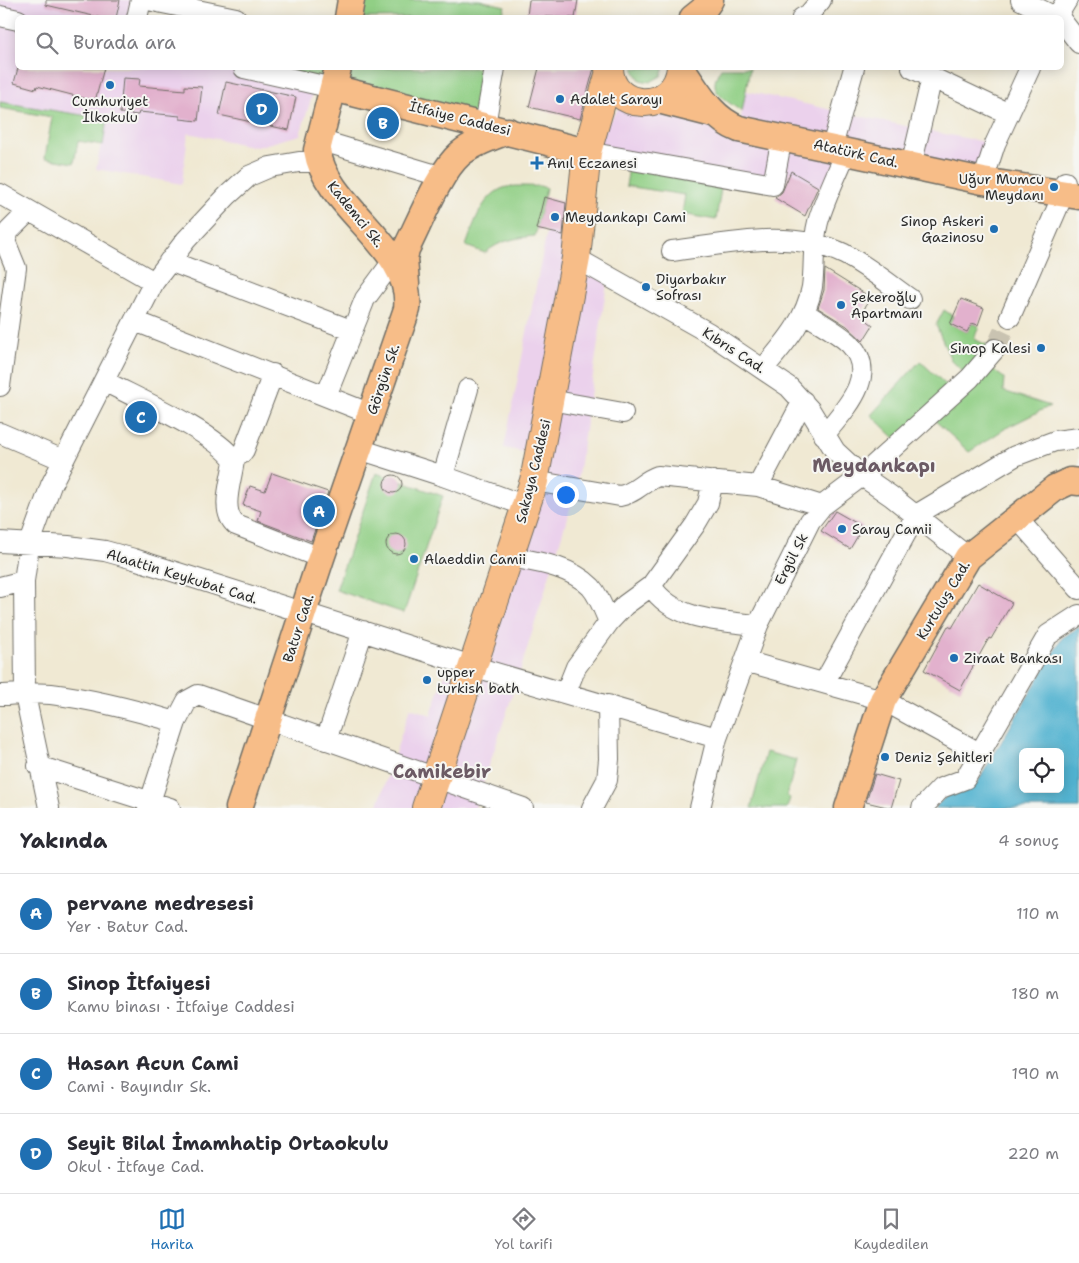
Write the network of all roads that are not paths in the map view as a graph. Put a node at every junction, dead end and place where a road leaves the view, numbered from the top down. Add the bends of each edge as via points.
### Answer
1 (141, 0) edge
2 (148, 0) edge
3 (351, 0) edge
4 (710, 0) edge
5 (726, 0) edge
6 (820, 0) edge
7 (1020, 0) edge
8 (1067, 0) edge
9 (138, 15) edge
10 (221, 15) edge
11 (348, 15) edge
12 (697, 15) edge
13 (719, 15) edge
14 (807, 15) edge
15 (1052, 15) edge
16 (1057, 15) edge
17 (0, 16) edge
18 (15, 19) edge
19 (1064, 24) edge
20 (1079, 43) edge
21 (262, 70) edge
22 (495, 70) edge
23 (680, 70) edge
24 (682, 70) edge
25 (854, 70) edge
26 (916, 70) edge
27 (1029, 70) edge
28 (609, 71) edge
29 (932, 77) junction
30 (336, 78) edge
31 (626, 98) junction
32 (658, 100) junction
33 (442, 114) junction
34 (713, 114) junction
35 (1009, 114) junction
36 (497, 128) junction
37 (782, 137) junction
38 (839, 149) junction
39 (319, 151) junction
40 (587, 152) junction
41 (460, 154) junction
42 (911, 166) junction
43 (443, 177) junction
44 (993, 183) junction
45 (1071, 187) edge
46 (0, 194) edge
47 (29, 211) junction
48 (814, 244) junction
49 (672, 251) dead end
50 (576, 258) junction
51 (169, 261) junction
52 (393, 261) junction
53 (154, 282) junction
54 (910, 299) dead end
55 (407, 300) junction
56 (804, 313) junction
57 (1010, 317) tunnel mouth
58 (135, 321) junction
59 (352, 330) junction
60 (995, 349) tunnel mouth
61 (764, 368) junction
62 (273, 374) junction
63 (104, 381) junction
64 (0, 386) edge
65 (468, 389) dead end
66 (326, 396) junction
67 (550, 400) junction
68 (802, 401) junction
69 (623, 413) dead end
70 (371, 414) junction
71 (0, 433) edge
72 (824, 435) junction
73 (1079, 438) edge
74 (359, 449) junction
75 (232, 458) junction
76 (63, 460) junction
77 (443, 476) junction
78 (862, 476) junction
79 (1076, 477) edge
80 (713, 481) junction
81 (758, 486) junction
82 (530, 494) junction
83 (822, 506) junction
84 (916, 515) junction
85 (1016, 517) junction
86 (0, 542) edge
87 (29, 546) junction
88 (510, 557) junction
89 (968, 557) junction
90 (321, 558) junction
91 (24, 581) junction
92 (651, 586) junction
93 (0, 587) edge
94 (1079, 589) edge
95 (303, 613) junction
96 (1079, 615) edge
97 (608, 622) junction
98 (758, 625) junction
99 (363, 631) junction
100 (745, 661) junction
101 (472, 666) junction
102 (824, 683) junction
103 (566, 692) junction
104 (0, 695) edge
105 (25, 695) junction
106 (883, 700) junction
107 (608, 705) junction
108 (268, 720) junction
109 (176, 722) junction
110 (717, 738) junction
111 (326, 740) junction
112 (981, 754) junction
113 (38, 766) junction
114 (436, 778) junction
115 (149, 805) edge
116 (48, 808) edge
117 (170, 808) edge
118 (239, 808) edge
119 (426, 808) edge
120 (523, 808) edge
121 (592, 808) edge
122 (700, 808) edge
123 (848, 808) edge
124 (922, 808) edge

1 - 9 street
2 - 10 street
3 - 11 main road
4 - 12 main road
5 - 13 main road
6 - 14 street
7 - 15 street
8 - 16 street
17 - 18 street
19 - 20 street
21 - 30 street
22 - 36 street
23 - 32 highway via 675,87
24 - 34 main road
25 - 38 street
26 - 29 street
27 - 35 street
28 - 31 highway via 614,87
28 - 40 highway, Sakaya Caddesi
29 - 35 street
29 - 42 street
30 - 33 main road, İtfaiye Caddesi
30 - 39 main road
31 - 32 highway via 639,103
31 - 40 highway
32 - 34 main road
33 - 36 main road, İtfaiye Caddesi
33 - 41 street via 459,132 464,147
34 - 37 main road, Atatürk Cad. via 739,129
35 - 44 street via 995,144
36 - 40 main road, İtfaiye Caddesi
36 - 41 main road
37 - 38 main road, Atatürk Cad.
37 - 40 street via 773,185
38 - 42 main road, Atatürk Cad.
38 - 48 street
39 - 43 street
39 - 51 street via 299,162 270,167 250,176 204,220
39 - 52 main road, Kademci Sk. via 329,181
40 - 50 highway, Sakaya Caddesi
41 - 43 main road
42 - 44 main road, Atatürk Cad.
43 - 55 main road via 406,249
44 - 45 main road, Atatürk Cad.
45 - 57 street
46 - 47 street
47 - 53 street
47 - 64 street via 8,231 5,241 16,268
48 - 49 street via 787,239 756,240
48 - 54 street via 849,257
48 - 56 street via 812,286
50 - 61 street, Kıbrıs Cad.
50 - 67 highway, Sakaya Caddesi
51 - 53 street
51 - 59 street
52 - 55 main road, Kademci Sk.
52 - 59 street via 371,288
53 - 58 street
55 - 70 main road, Görgün Sk.
56 - 61 street
56 - 72 street via 849,343 861,365 860,385 854,397
58 - 62 street
58 - 63 street
59 - 66 street
60 - 78 street, Ergül Sk via 985,364
61 - 68 street, Kıbrıs Cad.
62 - 66 street
62 - 75 street via 244,450
63 - 75 street via 191,427 221,446
63 - 76 street
65 - 77 street
66 - 70 street
67 - 69 street
67 - 82 highway, Sakaya Caddesi
68 - 72 street, Kıbrıs Cad.
68 - 81 street
70 - 74 main road, Görgün Sk.
71 - 76 street
72 - 78 street, Kıbrıs Cad.
73 - 84 street via 1055,441 1016,456
74 - 77 street
74 - 90 main road, Batur Cad.
75 - 90 street via 226,511 229,520
76 - 87 street
77 - 82 street
78 - 83 street, Ergül Sk
78 - 84 street, Kıbrıs Cad.
79 - 85 main road, Kurtuluş Cad.
80 - 81 street
80 - 82 street via 658,476 646,480 632,494 620,496
80 - 92 street via 708,503
81 - 83 street
82 - 88 highway, Sakaya Caddesi
83 - 98 street, Ergül Sk via 801,538
84 - 89 street, Kıbrıs Cad.
84 - 102 street
85 - 89 main road, Kurtuluş Cad.
85 - 94 street
86 - 87 street, Alaattin Keykubat Cad.
87 - 91 street
87 - 95 street, Alaattin Keykubat Cad. via 68,546 105,551
88 - 97 street via 562,568 577,576 591,587
88 - 101 highway, Sakaya Caddesi
89 - 106 main road, Kurtuluş Cad.
90 - 95 main road, Batur Cad.
91 - 93 street
91 - 105 street
92 - 97 street
92 - 98 street via 670,607 689,615
95 - 99 street, Alaattin Keykubat Cad.
95 - 108 main road, Batur Cad.
96 - 112 street via 1048,635
97 - 103 street via 576,667
98 - 100 street, Ergül Sk
99 - 101 street, Alaattin Keykubat Cad.
99 - 111 street
100 - 102 street
100 - 110 street, Ergül Sk
101 - 103 street, Alaattin Keykubat Cad.
101 - 114 highway, Sakaya Caddesi
102 - 106 street
103 - 107 street, Alaattin Keykubat Cad.
104 - 105 street
105 - 109 street via 48,694 94,701
105 - 113 street
106 - 112 street
106 - 123 main road, Kurtuluş Cad.
107 - 110 street, Alaattin Keykubat Cad.
107 - 121 street via 607,780
108 - 109 street via 198,695 187,701
108 - 111 street
108 - 118 main road, Batur Cad.
109 - 115 street
110 - 122 street, Ergül Sk
111 - 114 street
112 - 124 street via 965,779 942,788
113 - 115 street
113 - 116 street
114 - 119 highway, Sakaya Caddesi
114 - 120 street
115 - 117 street

